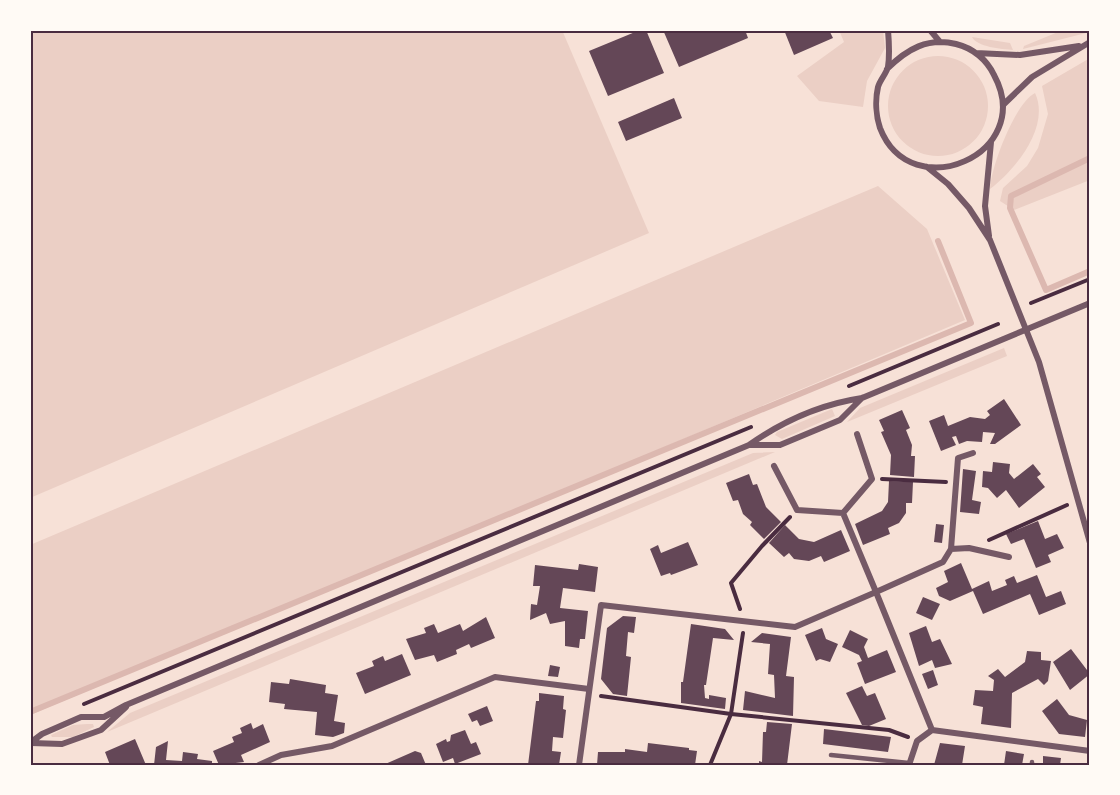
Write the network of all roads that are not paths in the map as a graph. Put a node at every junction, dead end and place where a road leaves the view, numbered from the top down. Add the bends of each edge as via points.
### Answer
1 (888, 30) edge
2 (930, 30) edge
3 (940, 42) junction
4 (1090, 42) edge
5 (1082, 45) junction
6 (976, 53) junction
7 (887, 69) junction
8 (1003, 105) junction
9 (991, 141) junction
10 (927, 167) junction
11 (990, 240) junction
12 (1090, 303) edge
13 (1026, 330) junction
14 (862, 398) junction
15 (857, 434) dead end
16 (749, 445) junction
17 (973, 453) dead end
18 (774, 466) dead end
19 (843, 513) junction
20 (1090, 543) edge
21 (951, 549) junction
22 (1009, 557) dead end
23 (876, 592) junction
24 (589, 689) junction
25 (126, 705) junction
26 (932, 730) junction
27 (30, 743) edge
28 (1090, 751) edge
29 (831, 755) dead end
30 (909, 764) edge
31 (259, 765) edge
32 (579, 765) edge

1 - 7 street
2 - 3 street
3 - 6 street via 958,44
3 - 7 street via 921,44 902,54
4 - 5 street
5 - 6 street via 1020,55
5 - 8 street via 1032,78
6 - 8 street via 990,66
7 - 10 street via 878,87 876,108 880,128 891,146 907,159
8 - 9 street
9 - 10 street via 968,161 947,168
9 - 11 street via 985,206
10 - 11 street via 948,184
11 - 13 street
12 - 13 street
13 - 14 street
13 - 20 street via 1040,362
14 - 16 street via 837,402 794,419
14 - 16 street via 840,420 790,441 780,445
15 - 19 street via 872,479
16 - 25 street
17 - 21 street via 958,458
18 - 19 street via 797,510
19 - 23 street
21 - 22 street via 969,548
21 - 23 street via 943,562
23 - 24 street via 795,627 601,605
23 - 26 street
24 - 31 street via 495,677 332,746 281,755
24 - 32 street
25 - 27 street via 104,717 81,717
25 - 27 street via 101,730 62,744
26 - 28 street
26 - 30 street via 917,741
29 - 30 lane

